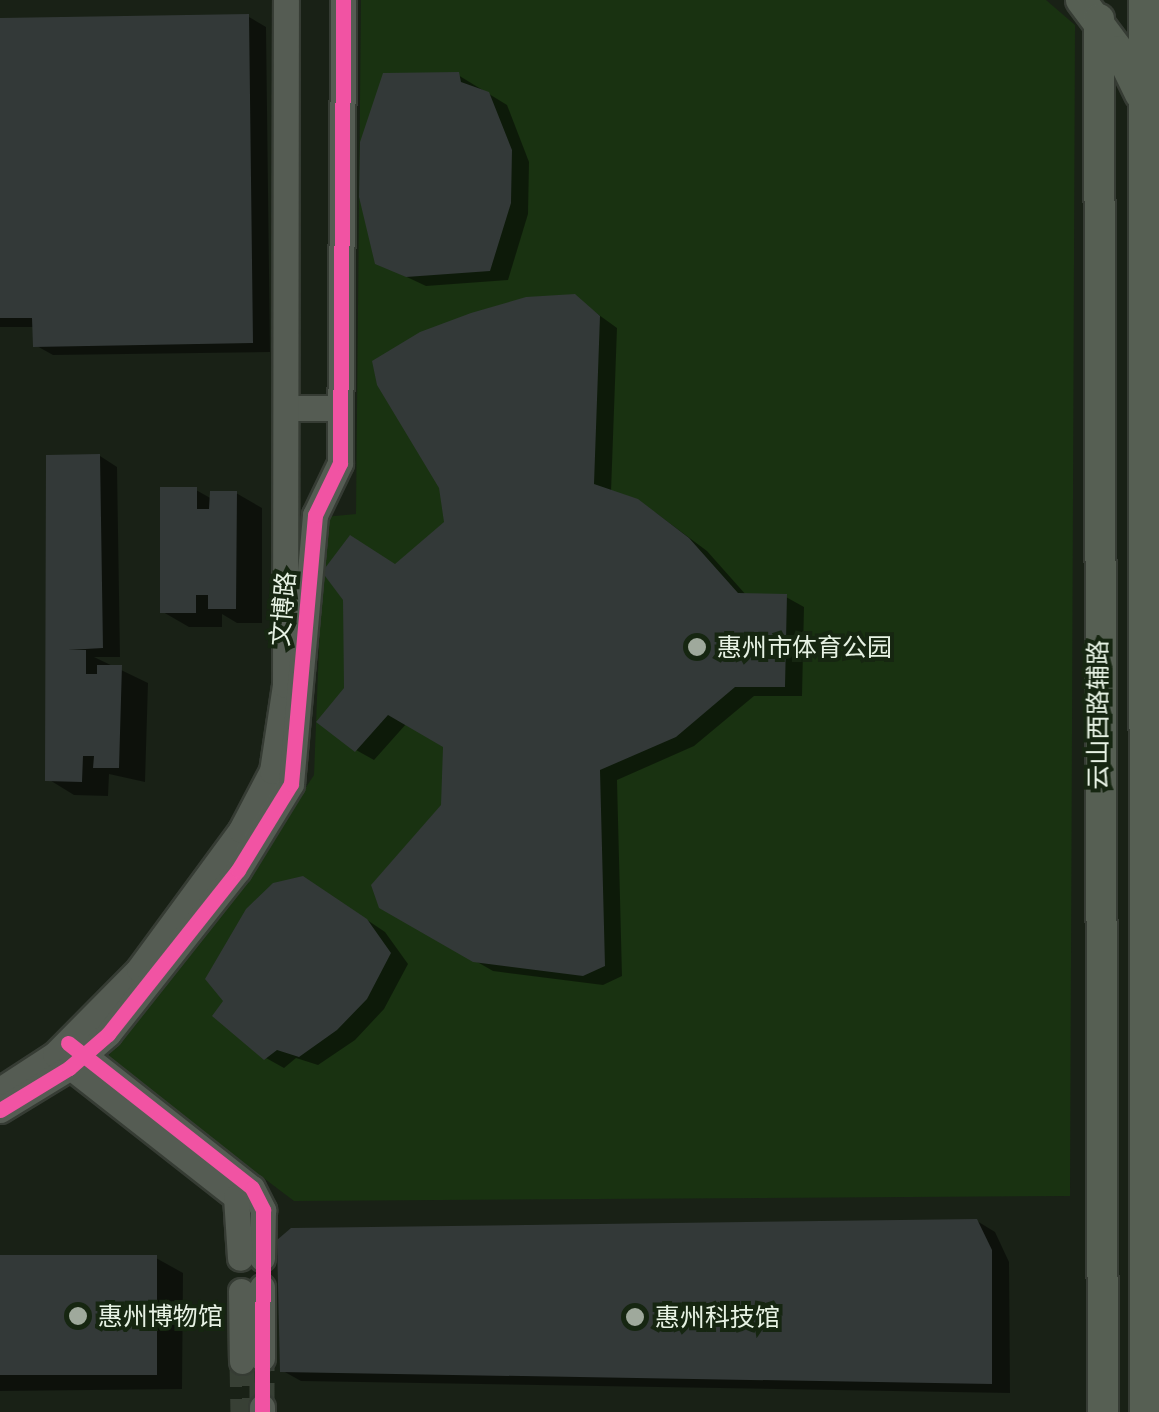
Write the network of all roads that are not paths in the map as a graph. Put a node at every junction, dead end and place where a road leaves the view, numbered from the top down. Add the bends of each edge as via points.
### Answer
1 (286, 0) edge
2 (343, 0) edge
3 (1144, 0) edge
4 (1090, 10) edge
5 (1144, 105) junction
6 (1144, 294) junction
7 (289, 408) junction
8 (340, 408) junction
9 (1098, 410) junction
10 (1098, 564) junction
11 (1145, 646) junction
12 (69, 1054) junction
13 (0, 1090) edge
14 (0, 1110) edge
15 (251, 1258) dead end
16 (252, 1289) dead end
17 (252, 1360) tunnel mouth
18 (1103, 1412) edge
19 (1145, 1412) edge

1 - 7 street, 文博路
2 - 8 street, 文博路
3 - 5 main road
4 - 5 main road
4 - 9 main road, 云山西路辅路
5 - 6 main road
6 - 9 main road
6 - 11 main road
7 - 8 street
7 - 12 street, 文博路 via 285,685 272,771 240,830
8 - 12 street, 文博路 via 340,462 315,515 291,784 238,870 108,1034
9 - 10 main road, 云山西路辅路
10 - 11 main road
10 - 18 main road, 云山西路辅路
11 - 19 main road
12 - 13 street, 文博路
12 - 14 street, 文博路
12 - 15 street via 252,1188 263,1210
16 - 17 street

